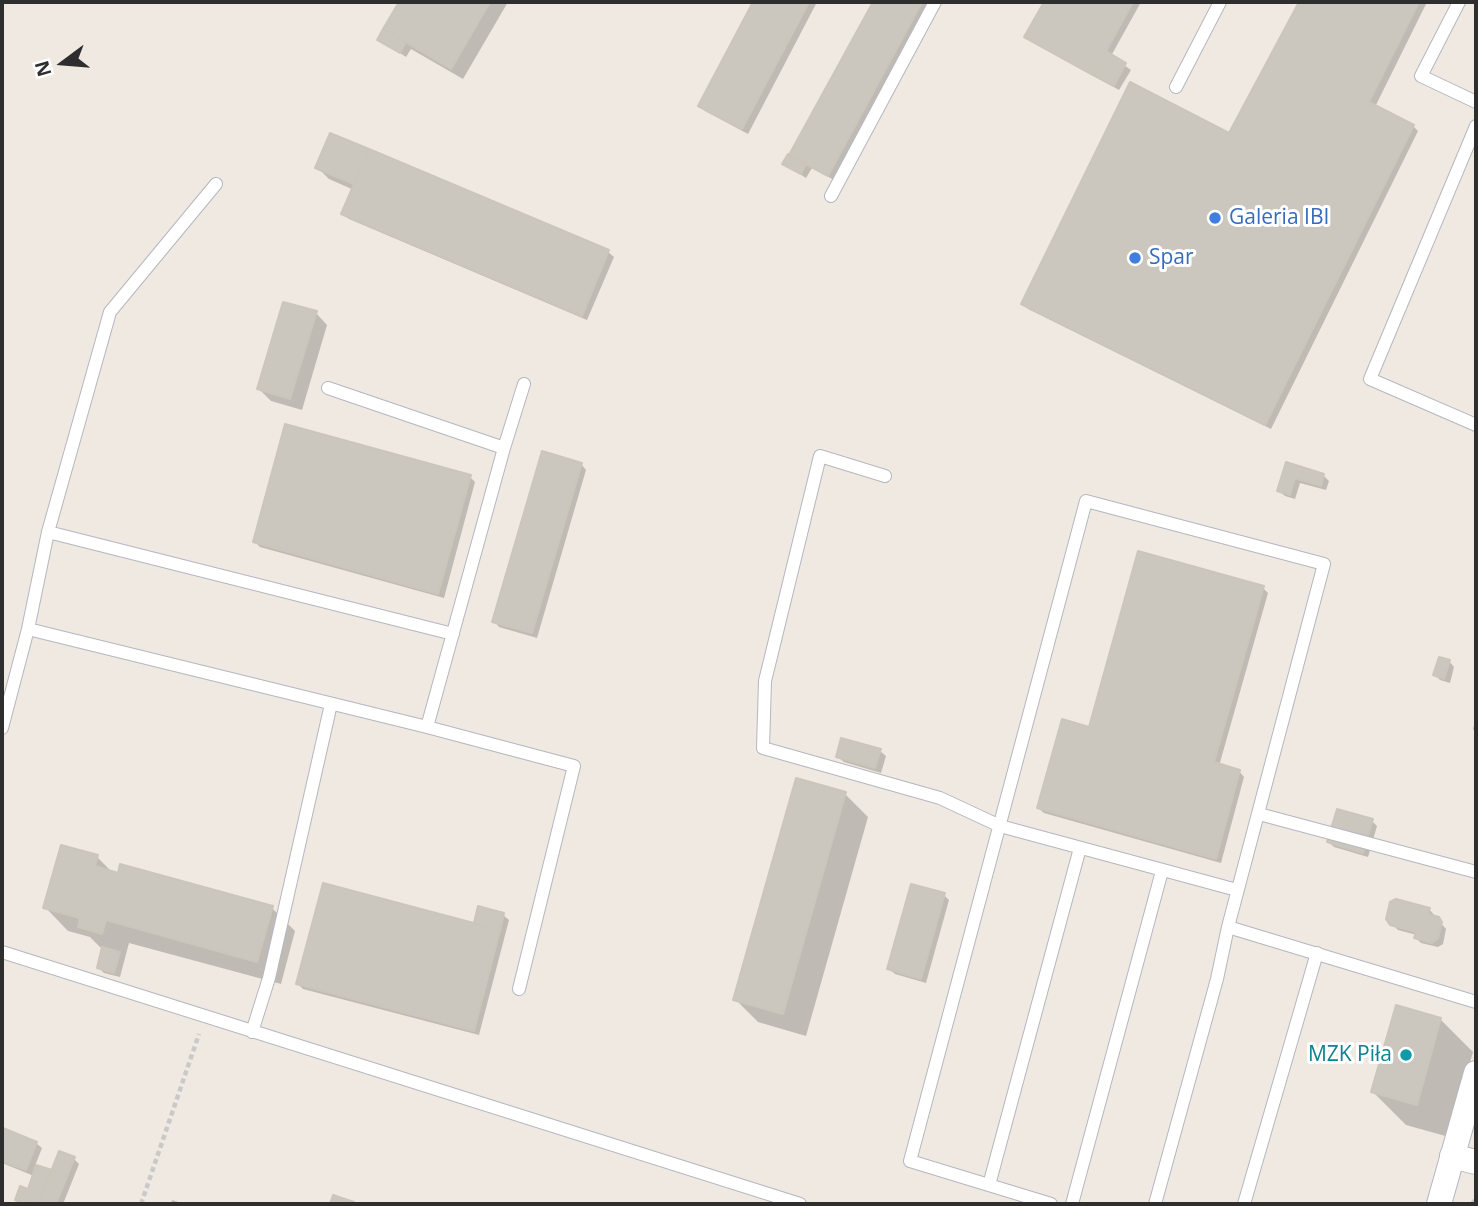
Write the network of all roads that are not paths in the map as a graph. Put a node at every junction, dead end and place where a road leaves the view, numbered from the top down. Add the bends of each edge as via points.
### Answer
1 (935, 2) edge
2 (1220, 2) edge
3 (1459, 2) edge
4 (1176, 87) dead end
5 (1476, 102) edge
6 (1476, 126) edge
7 (216, 184) dead end
8 (831, 196) dead end
9 (524, 384) dead end
10 (328, 387) dead end
11 (1476, 425) edge
12 (504, 448) junction
13 (885, 476) dead end
14 (48, 532) junction
15 (28, 629) junction
16 (453, 634) junction
17 (331, 704) junction
18 (427, 727) junction
19 (2, 728) edge
20 (1259, 814) junction
21 (1000, 826) junction
22 (1080, 848) junction
23 (1162, 870) junction
24 (1476, 872) edge
25 (1237, 890) junction
26 (1228, 927) junction
27 (2, 952) edge
28 (1317, 953) junction
29 (519, 989) dead end
30 (1476, 1002) edge
31 (252, 1032) junction
32 (1476, 1073) edge
33 (1452, 1156) junction
34 (1476, 1162) edge
35 (989, 1185) junction
36 (800, 1204) edge
37 (1051, 1204) edge
38 (1072, 1204) edge
39 (1155, 1204) edge
40 (1244, 1204) edge
41 (1439, 1204) edge

1 - 8 lane
2 - 4 lane
3 - 5 lane via 1421,76
6 - 11 lane via 1370,379
7 - 14 lane via 110,312
9 - 12 lane
10 - 12 lane
12 - 16 lane
13 - 21 lane via 820,456 765,681 763,748 940,798
14 - 15 lane
14 - 16 lane
15 - 17 lane
15 - 19 lane
16 - 18 lane
17 - 18 lane
17 - 31 lane via 269,978
18 - 29 lane via 574,766
20 - 21 lane via 1324,564 1086,501
20 - 24 lane
20 - 25 lane
21 - 22 lane
21 - 35 lane via 910,1161
22 - 23 lane
22 - 35 lane
23 - 25 lane
23 - 38 lane
25 - 26 lane
26 - 28 lane
26 - 39 lane
27 - 31 lane
28 - 30 lane
28 - 40 lane
31 - 36 lane
32 - 33 street
33 - 34 street
33 - 41 street
35 - 37 lane

